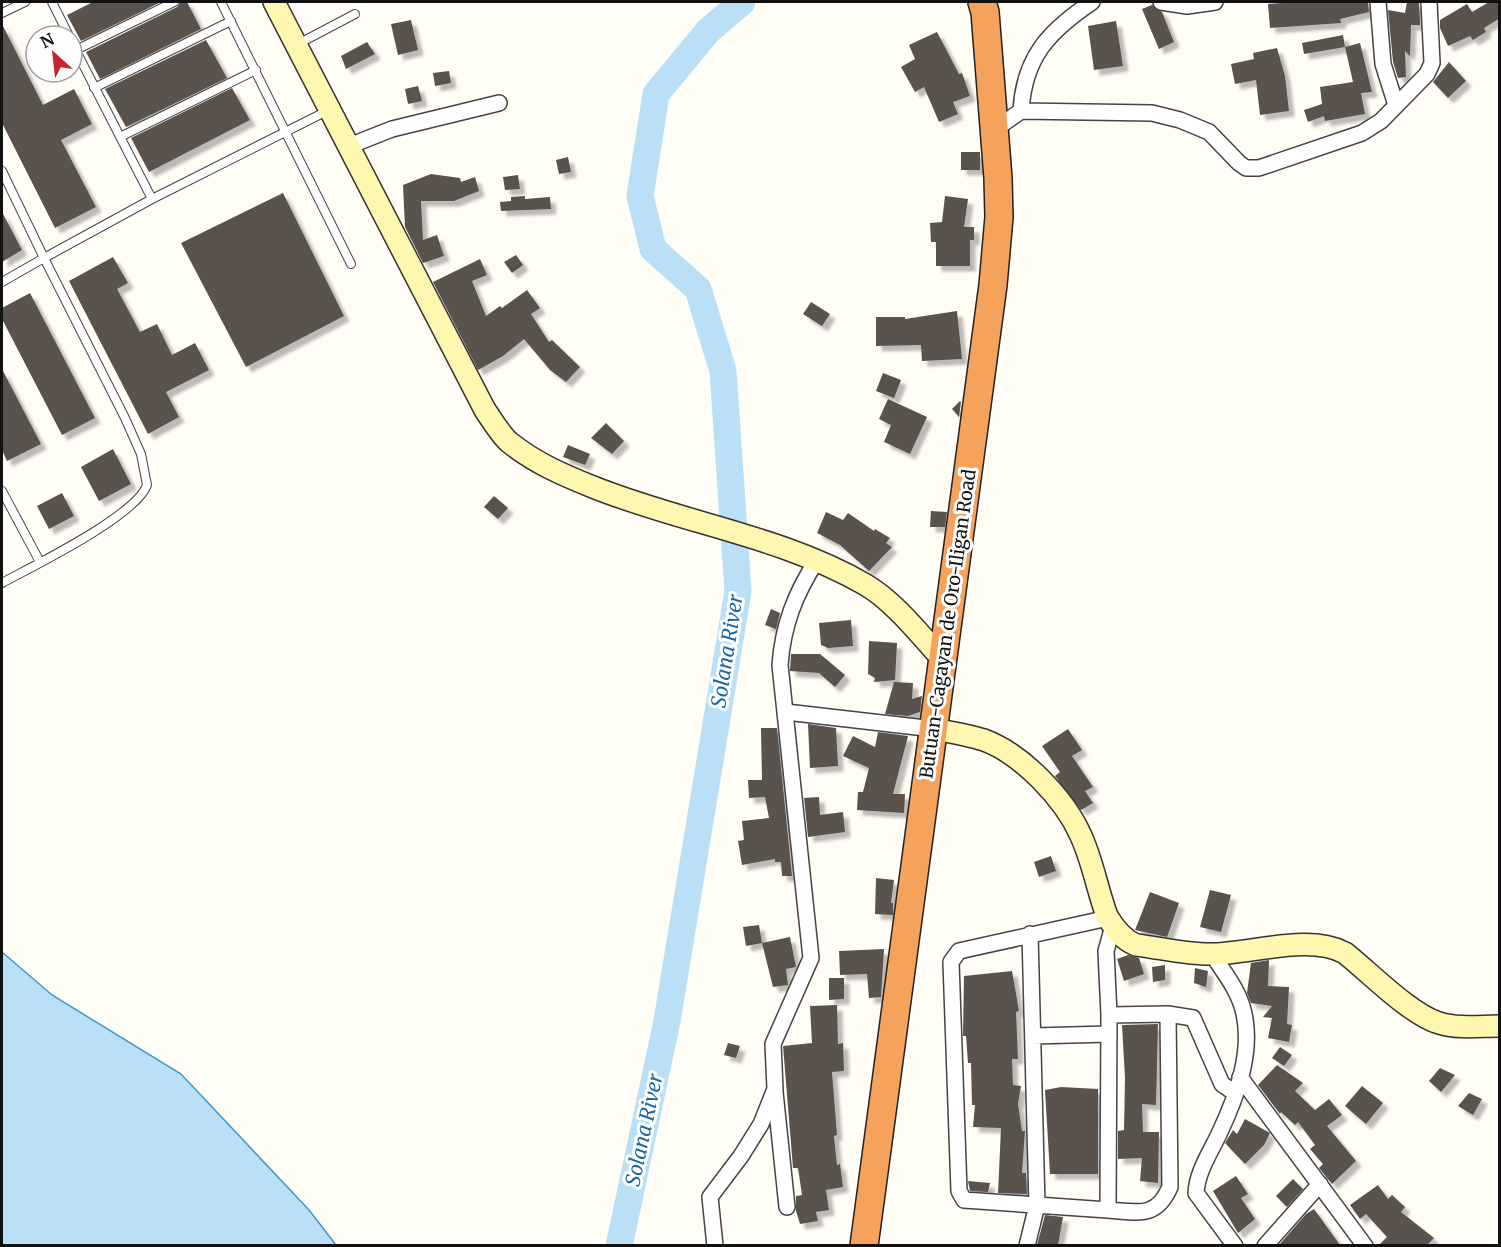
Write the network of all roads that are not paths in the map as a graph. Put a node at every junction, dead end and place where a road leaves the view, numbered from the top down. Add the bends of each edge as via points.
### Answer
1 (25, 2) edge
2 (52, 2) edge
3 (174, 2) edge
4 (221, 2) edge
5 (274, 2) edge
6 (1092, 2) edge
7 (1161, 2) edge
8 (1215, 2) edge
9 (1378, 2) edge
10 (1429, 2) edge
11 (983, 7) edge
12 (2, 13) edge
13 (355, 14) dead end
14 (231, 21) junction
15 (63, 24) edge
16 (84, 42) edge
17 (296, 45) junction
18 (84, 67) edge
19 (256, 70) junction
20 (94, 88) junction
21 (499, 103) dead end
22 (1396, 105) junction
23 (330, 110) junction
24 (1021, 111) junction
25 (994, 130) junction
26 (285, 132) junction
27 (120, 137) junction
28 (349, 146) junction
29 (2, 171) edge
30 (152, 199) junction
31 (44, 258) junction
32 (351, 264) dead end
33 (2, 282) edge
34 (2, 491) edge
35 (810, 558) junction
36 (40, 562) junction
37 (2, 583) edge
38 (944, 661) junction
39 (786, 712) junction
40 (934, 729) junction
41 (1111, 922) junction
42 (1030, 934) junction
43 (1212, 954) junction
44 (1168, 1014) junction
45 (1109, 1015) junction
46 (1500, 1026) edge
47 (1109, 1034) junction
48 (1034, 1036) junction
49 (1240, 1077) junction
50 (775, 1089) junction
51 (1234, 1093) junction
52 (1320, 1184) junction
53 (1037, 1205) junction
54 (787, 1207) dead end
55 (1108, 1210) junction
56 (715, 1245) edge
57 (864, 1245) edge
58 (1027, 1245) edge
59 (1234, 1245) edge
60 (1265, 1245) edge
61 (1365, 1245) edge

1 - 12 lane
2 - 15 lane
3 - 16 lane
4 - 14 lane
5 - 17 street
6 - 24 street via 1046,38 1027,75
7 - 8 street via 1187,6
9 - 22 street via 1383,64
10 - 22 street via 1431,63 1427,74
11 - 25 highway, Butuan-Cagayan de Oro-Iligan Road
13 - 17 lane
14 - 19 lane
14 - 20 lane
17 - 23 street
18 - 20 lane
19 - 26 lane
19 - 27 lane
20 - 27 lane
21 - 28 street via 392,129
22 - 24 street via 1371,130 1259,168 1246,168 1239,163 1209,132 1152,113
23 - 26 lane
23 - 28 street
24 - 25 street
25 - 38 highway, Butuan-Cagayan de Oro-Iligan Road via 999,217 993,285
26 - 30 lane
26 - 32 lane
27 - 30 lane
28 - 35 street via 479,400 507,441 551,470 623,499
29 - 31 lane
30 - 31 lane
31 - 33 lane
31 - 36 lane via 125,418 141,454 147,485 139,499 120,514
34 - 36 lane
35 - 38 street via 869,587
35 - 39 street via 786,622 780,665
36 - 37 lane
38 - 40 highway, Butuan-Cagayan de Oro-Iligan Road
39 - 40 street
39 - 50 street via 811,958 773,1044
40 - 41 street via 990,743 1028,767 1045,784 1080,833
40 - 57 highway, Butuan-Cagayan de Oro-Iligan Road
41 - 42 street
41 - 43 street via 1136,945
41 - 45 street via 1106,951
42 - 48 street
42 - 53 street via 959,951 951,962 961,1196 964,1200
43 - 46 street via 1315,944 1332,946 1345,952 1421,1015 1458,1027
43 - 49 street via 1242,1006 1247,1044
44 - 45 street
44 - 51 street via 1188,1016 1195,1021 1222,1084
44 - 55 street via 1170,1187 1164,1200 1144,1213
45 - 47 street
47 - 48 street
47 - 55 street
48 - 53 street
49 - 51 street
49 - 52 street
50 - 54 street
50 - 56 street via 761,1124 710,1197
51 - 59 street via 1196,1188 1199,1200
52 - 60 street
52 - 61 street
53 - 55 street
53 - 58 street

